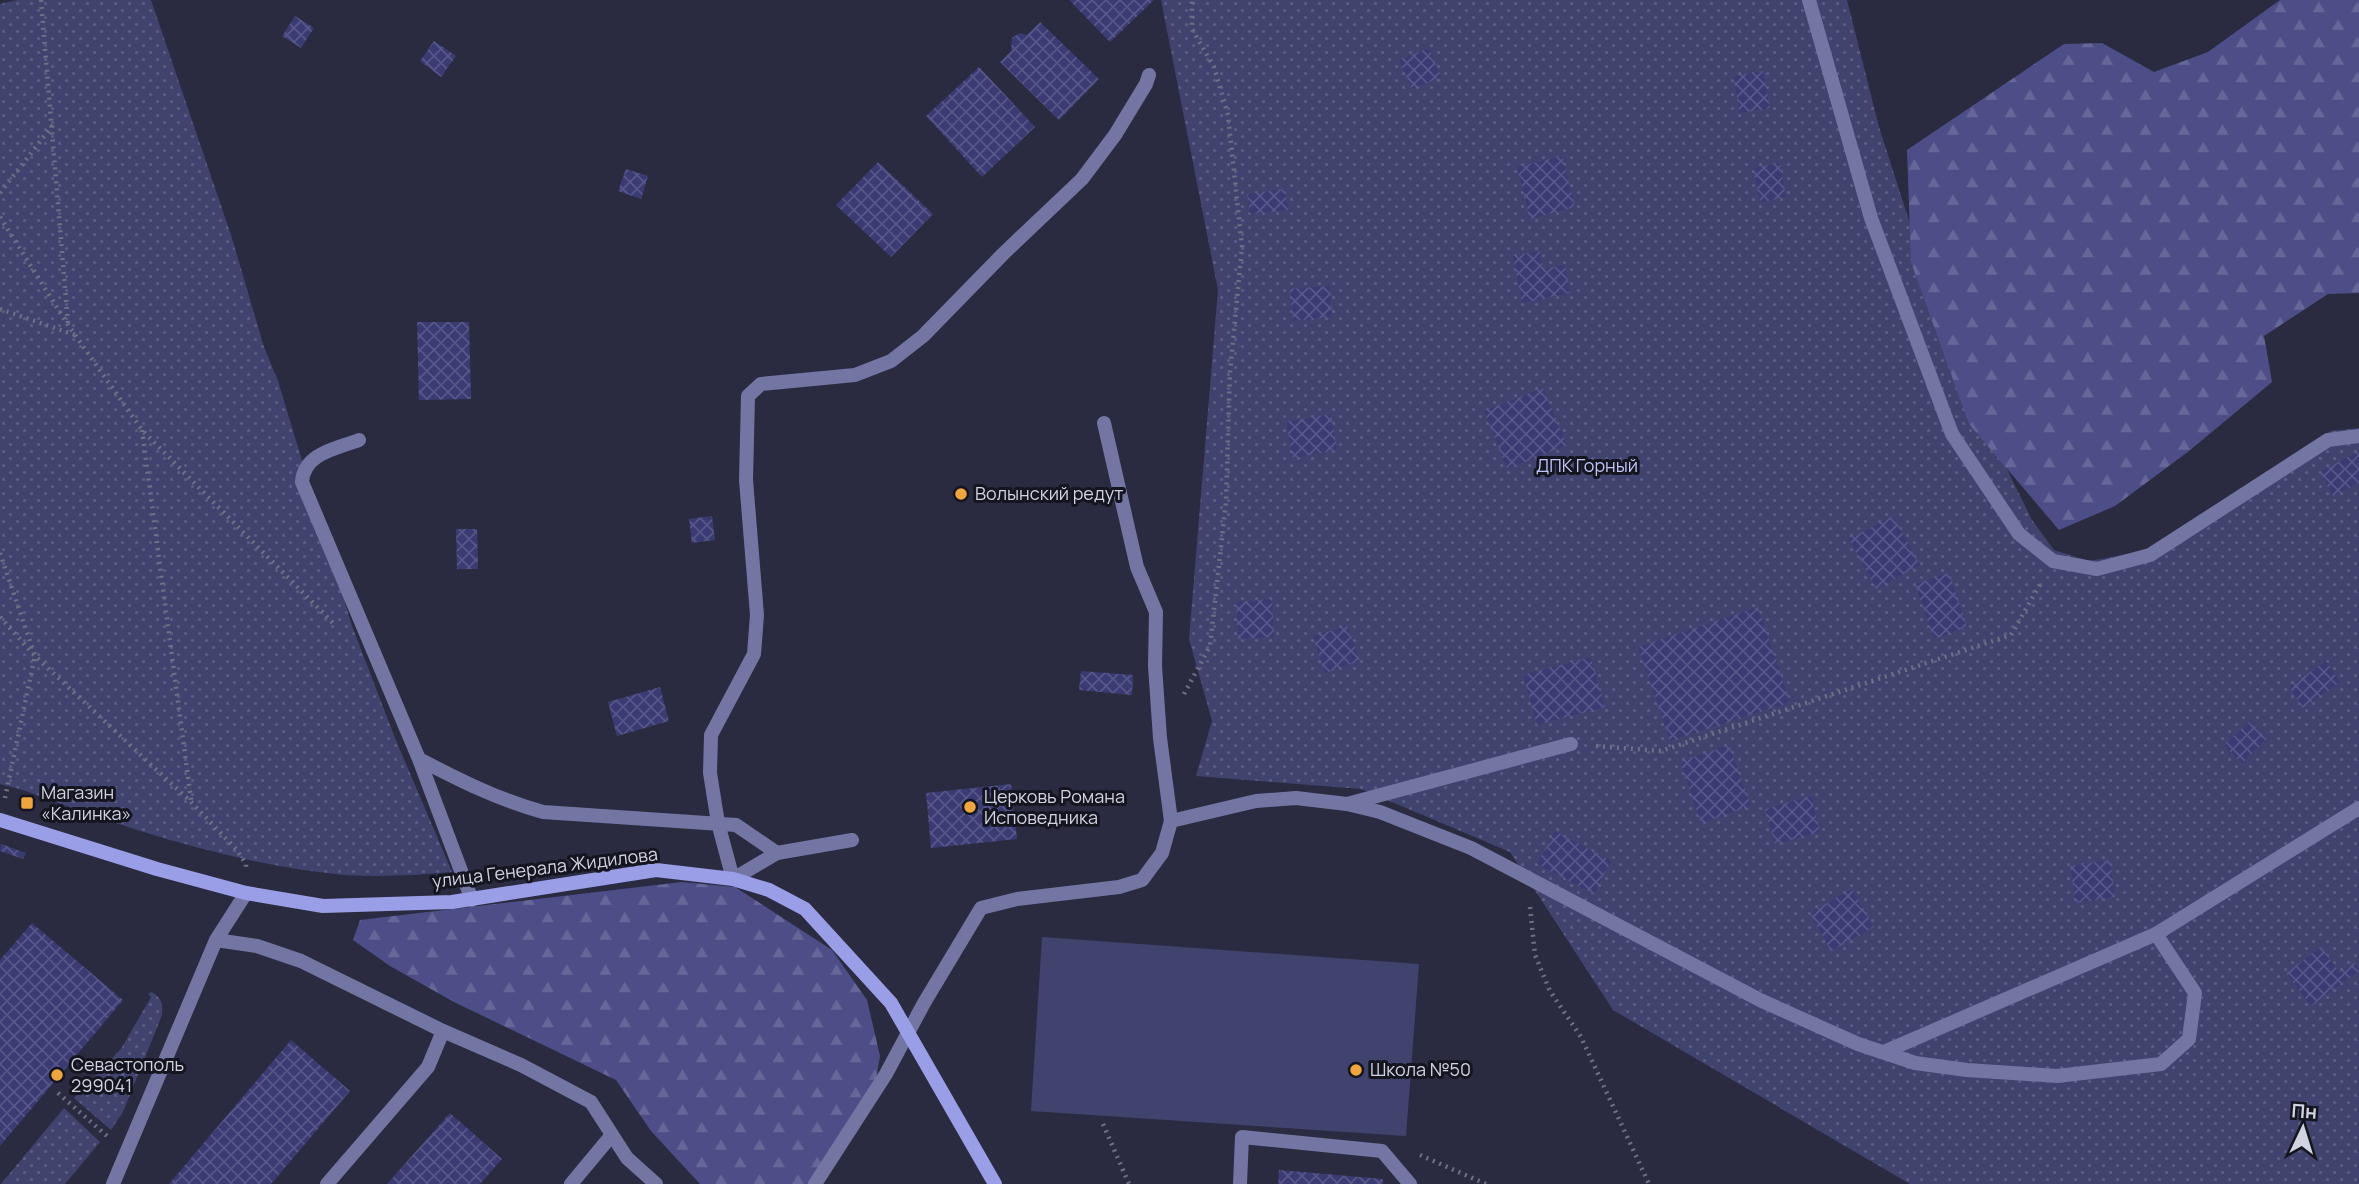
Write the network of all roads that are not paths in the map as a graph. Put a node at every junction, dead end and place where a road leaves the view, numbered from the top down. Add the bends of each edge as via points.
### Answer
1 (1809, 0) edge
2 (1149, 75) dead end
3 (1104, 423) dead end
4 (2359, 436) edge
5 (359, 440) dead end
6 (1571, 744) road end
7 (419, 759) junction
8 (1346, 804) junction
9 (2359, 808) edge
10 (0, 820) edge
11 (1171, 821) junction
12 (718, 823) junction
13 (852, 840) dead end
14 (777, 853) junction
15 (733, 878) junction
16 (246, 893) junction
17 (472, 900) junction
18 (2157, 934) junction
19 (216, 940) junction
20 (443, 1031) junction
21 (908, 1031) junction
22 (1884, 1052) junction
23 (611, 1136) junction
24 (113, 1184) edge
25 (327, 1184) edge
26 (570, 1184) edge
27 (656, 1184) edge
28 (814, 1184) edge
29 (995, 1184) edge
30 (1240, 1184) edge
31 (1410, 1184) edge

1 - 4 street via 1871,218 1952,434 2019,534 2053,561 2097,569 2150,555 2328,440
2 - 12 street via 1115,135 1082,179 923,337 891,361 855,375 761,384 748,396 746,480 757,615 754,654 711,736 709,773
3 - 11 street via 1137,567 1156,612 1160,738
5 - 7 street via 309,461 302,482
6 - 8 street
7 - 12 street via 468,784 542,812
7 - 17 street
8 - 11 street via 1296,798 1256,801
8 - 22 street via 1380,812 1471,848 1760,1000
9 - 18 street
10 - 16 main road, улица Генерала Жидилова
11 - 21 street via 1162,853 1142,880 981,908
12 - 14 street via 736,825
12 - 15 street
13 - 14 street
14 - 15 street
15 - 17 main road, улица Генерала Жидилова via 656,870
15 - 21 main road, улица Генерала Жидилова via 805,909 891,1003
16 - 17 main road, улица Генерала Жидилова via 323,905
16 - 19 street
18 - 22 street
18 - 22 street via 2195,993 2189,1039 2161,1064 2057,1076 1915,1063
19 - 20 street via 257,946 301,961
19 - 24 street
20 - 23 street via 592,1102
20 - 25 street via 428,1067
21 - 28 street via 886,1074
21 - 29 main road, улица Генерала Жидилова
23 - 26 street
23 - 27 street
30 - 31 street via 1242,1137 1382,1151

